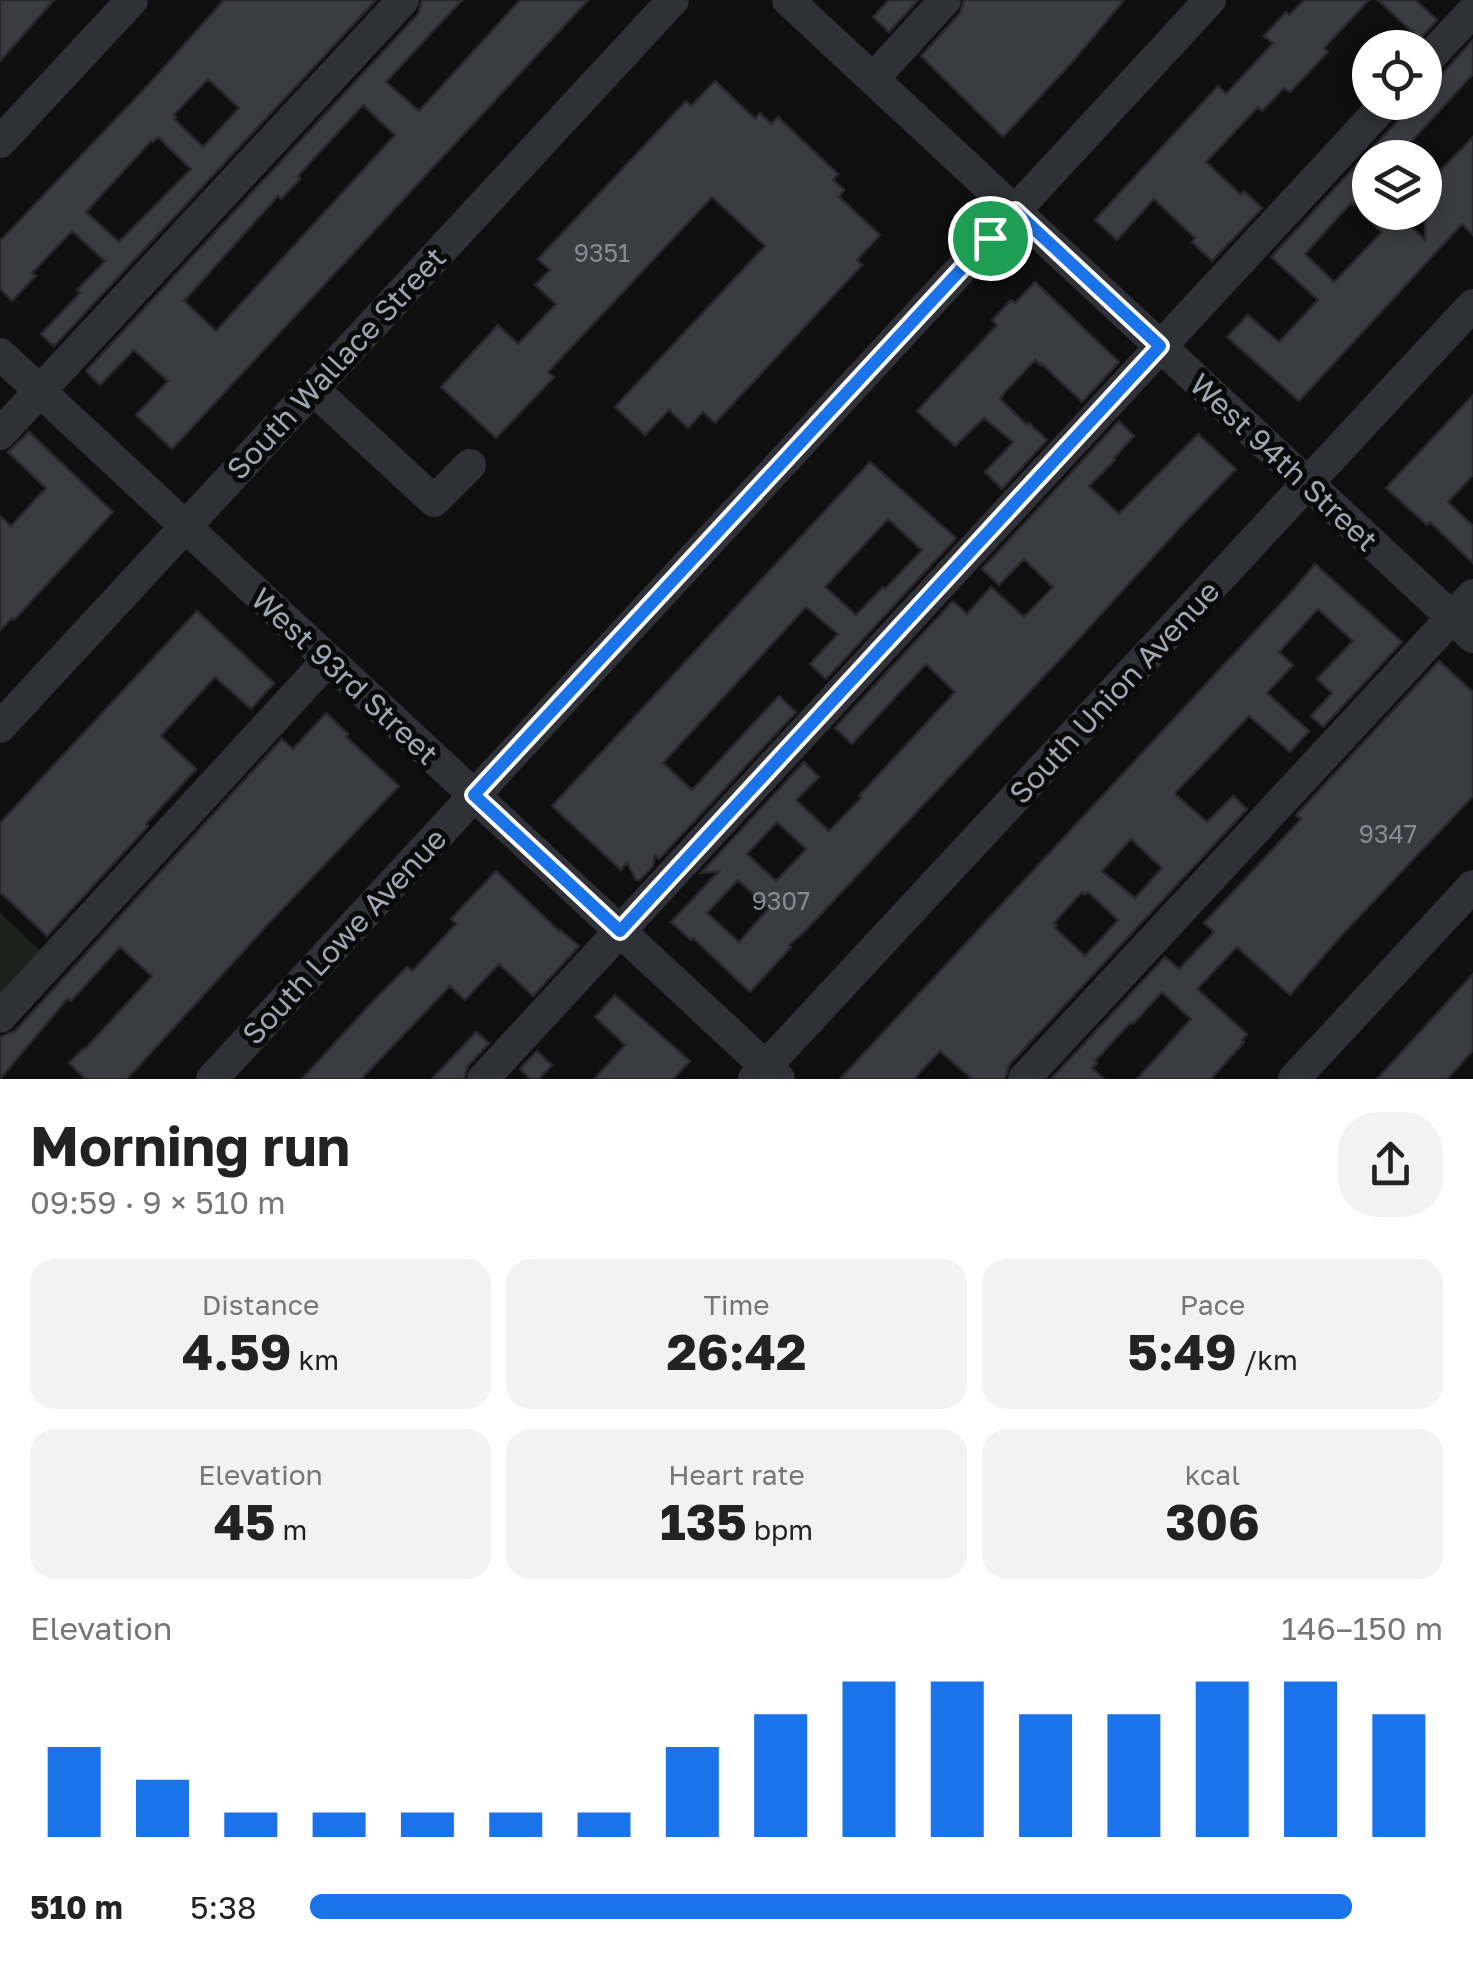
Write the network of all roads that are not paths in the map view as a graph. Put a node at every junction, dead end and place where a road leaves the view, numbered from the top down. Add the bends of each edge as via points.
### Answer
1 (132, 0) edge
2 (403, 0) edge
3 (672, 0) edge
4 (788, 0) edge
5 (945, 0) edge
6 (1210, 0) edge
7 (1473, 10) edge
8 (1442, 44) edge
9 (873, 79) junction
10 (1370, 120) edge
11 (0, 142) edge
12 (1015, 211) junction
13 (1473, 305) edge
14 (1160, 346) junction
15 (0, 354) edge
16 (313, 389) junction
17 (40, 392) junction
18 (0, 434) edge
19 (470, 465) dead end
20 (1308, 483) junction
21 (186, 527) junction
22 (1466, 616) edge
23 (328, 660) junction
24 (0, 727) edge
25 (474, 795) junction
26 (1473, 886) edge
27 (620, 931) junction
28 (0, 1016) edge
29 (766, 1075) edge
30 (212, 1079) edge
31 (483, 1079) edge
32 (1024, 1079) edge
33 (1294, 1079) edge

1 - 11 street
2 - 17 street
3 - 16 street, South Wallace Street
4 - 9 street, West 94th Street
5 - 9 street
6 - 12 street, South Lowe Avenue
7 - 8 street
9 - 12 street, West 94th Street
10 - 14 street
12 - 14 street, West 94th Street
12 - 25 street, South Lowe Avenue
13 - 20 street, South Union Avenue
14 - 20 street, West 94th Street
14 - 27 street
15 - 17 street, West 93rd Street
16 - 19 street via 434,502
16 - 21 street, South Wallace Street
17 - 18 street
17 - 21 street, West 93rd Street
20 - 22 street, West 94th Street
20 - 29 street, South Union Avenue
21 - 23 street, West 93rd Street
21 - 24 street, South Wallace Street
22 - 32 street
23 - 25 street, West 93rd Street
23 - 28 street
25 - 27 street, West 93rd Street
25 - 30 street, South Lowe Avenue
26 - 33 street
27 - 29 street, West 93rd Street
27 - 31 street

